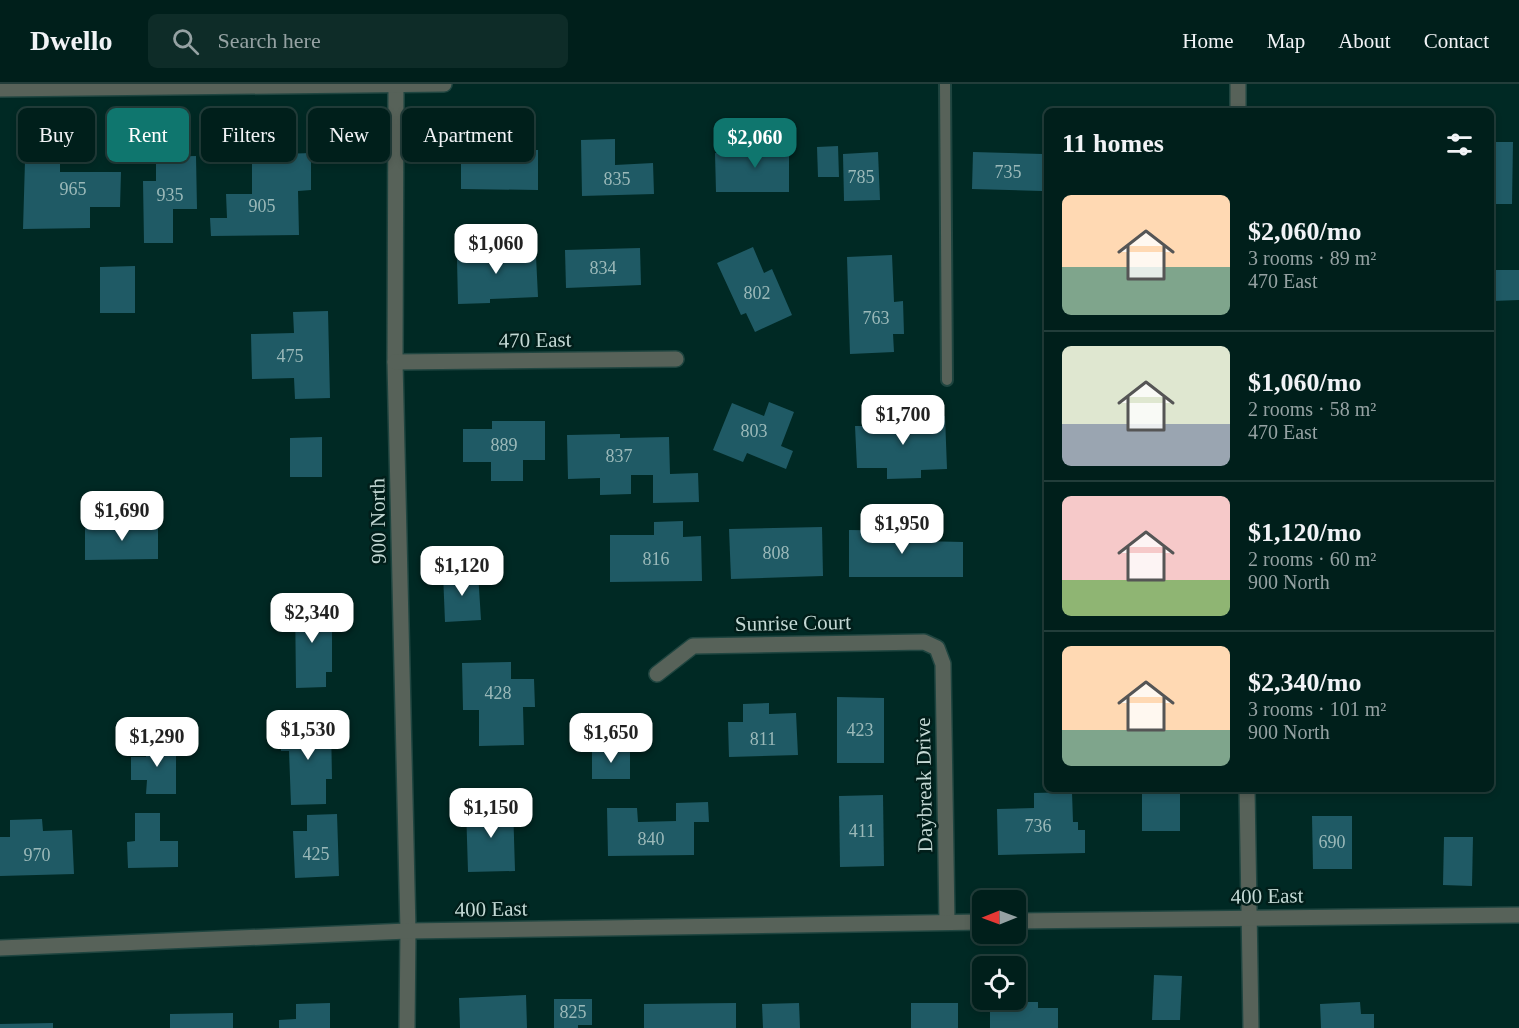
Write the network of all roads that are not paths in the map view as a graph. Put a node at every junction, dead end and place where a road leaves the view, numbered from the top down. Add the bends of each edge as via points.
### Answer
1 (396, 84) edge
2 (444, 84) edge
3 (945, 84) edge
4 (1238, 84) edge
5 (0, 89) edge
6 (1238, 108) edge
7 (676, 359) dead end
8 (396, 362) junction
9 (947, 380) dead end
10 (937, 648) joint
11 (657, 674) dead end
12 (1247, 792) edge
13 (1519, 915) edge
14 (1249, 917) junction
15 (1026, 921) edge
16 (947, 922) junction
17 (972, 922) edge
18 (408, 931) junction
19 (0, 948) edge
20 (407, 1028) edge
21 (1251, 1028) edge

1 - 2 street
1 - 5 street
1 - 8 street, 900 North
3 - 9 lane
4 - 6 street
7 - 8 street, 470 East
8 - 18 street, 900 North
10 - 11 street, Sunrise Court via 924,642 693,646
10 - 16 street, Daybreak Drive via 943,664
12 - 14 street
13 - 14 street, 400 East
14 - 15 street, 400 East
14 - 21 street
16 - 17 street, 400 East
16 - 18 street, 400 East
18 - 19 street, 400 East
18 - 20 street, 900 North

